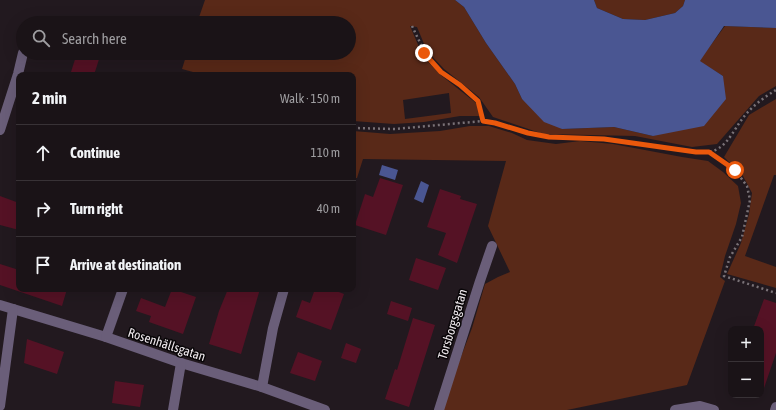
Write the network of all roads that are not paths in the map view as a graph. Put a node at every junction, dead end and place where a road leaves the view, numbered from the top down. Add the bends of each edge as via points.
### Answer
1 (21, 60) edge
2 (18, 72) edge
3 (16, 80) edge
4 (0, 130) edge
5 (492, 246) dead end
6 (122, 292) edge
7 (283, 292) edge
8 (0, 305) edge
9 (13, 309) junction
10 (106, 338) junction
11 (181, 363) junction
12 (262, 387) junction
13 (0, 406) edge
14 (776, 407) edge
15 (172, 410) edge
16 (325, 410) edge
17 (439, 410) edge
18 (675, 410) edge
19 (714, 410) edge
20 (775, 410) edge

1 - 2 street
3 - 4 street
5 - 17 street, Torsborgsgatan
6 - 10 street
7 - 12 street via 273,328
8 - 9 street, Rosenhällsgatan
9 - 10 street, Rosenhällsgatan
9 - 13 street
10 - 11 street, Rosenhällsgatan
11 - 12 street, Rosenhällsgatan
11 - 15 street
12 - 16 street, Rosenhällsgatan
14 - 20 street
18 - 19 street via 700,406

